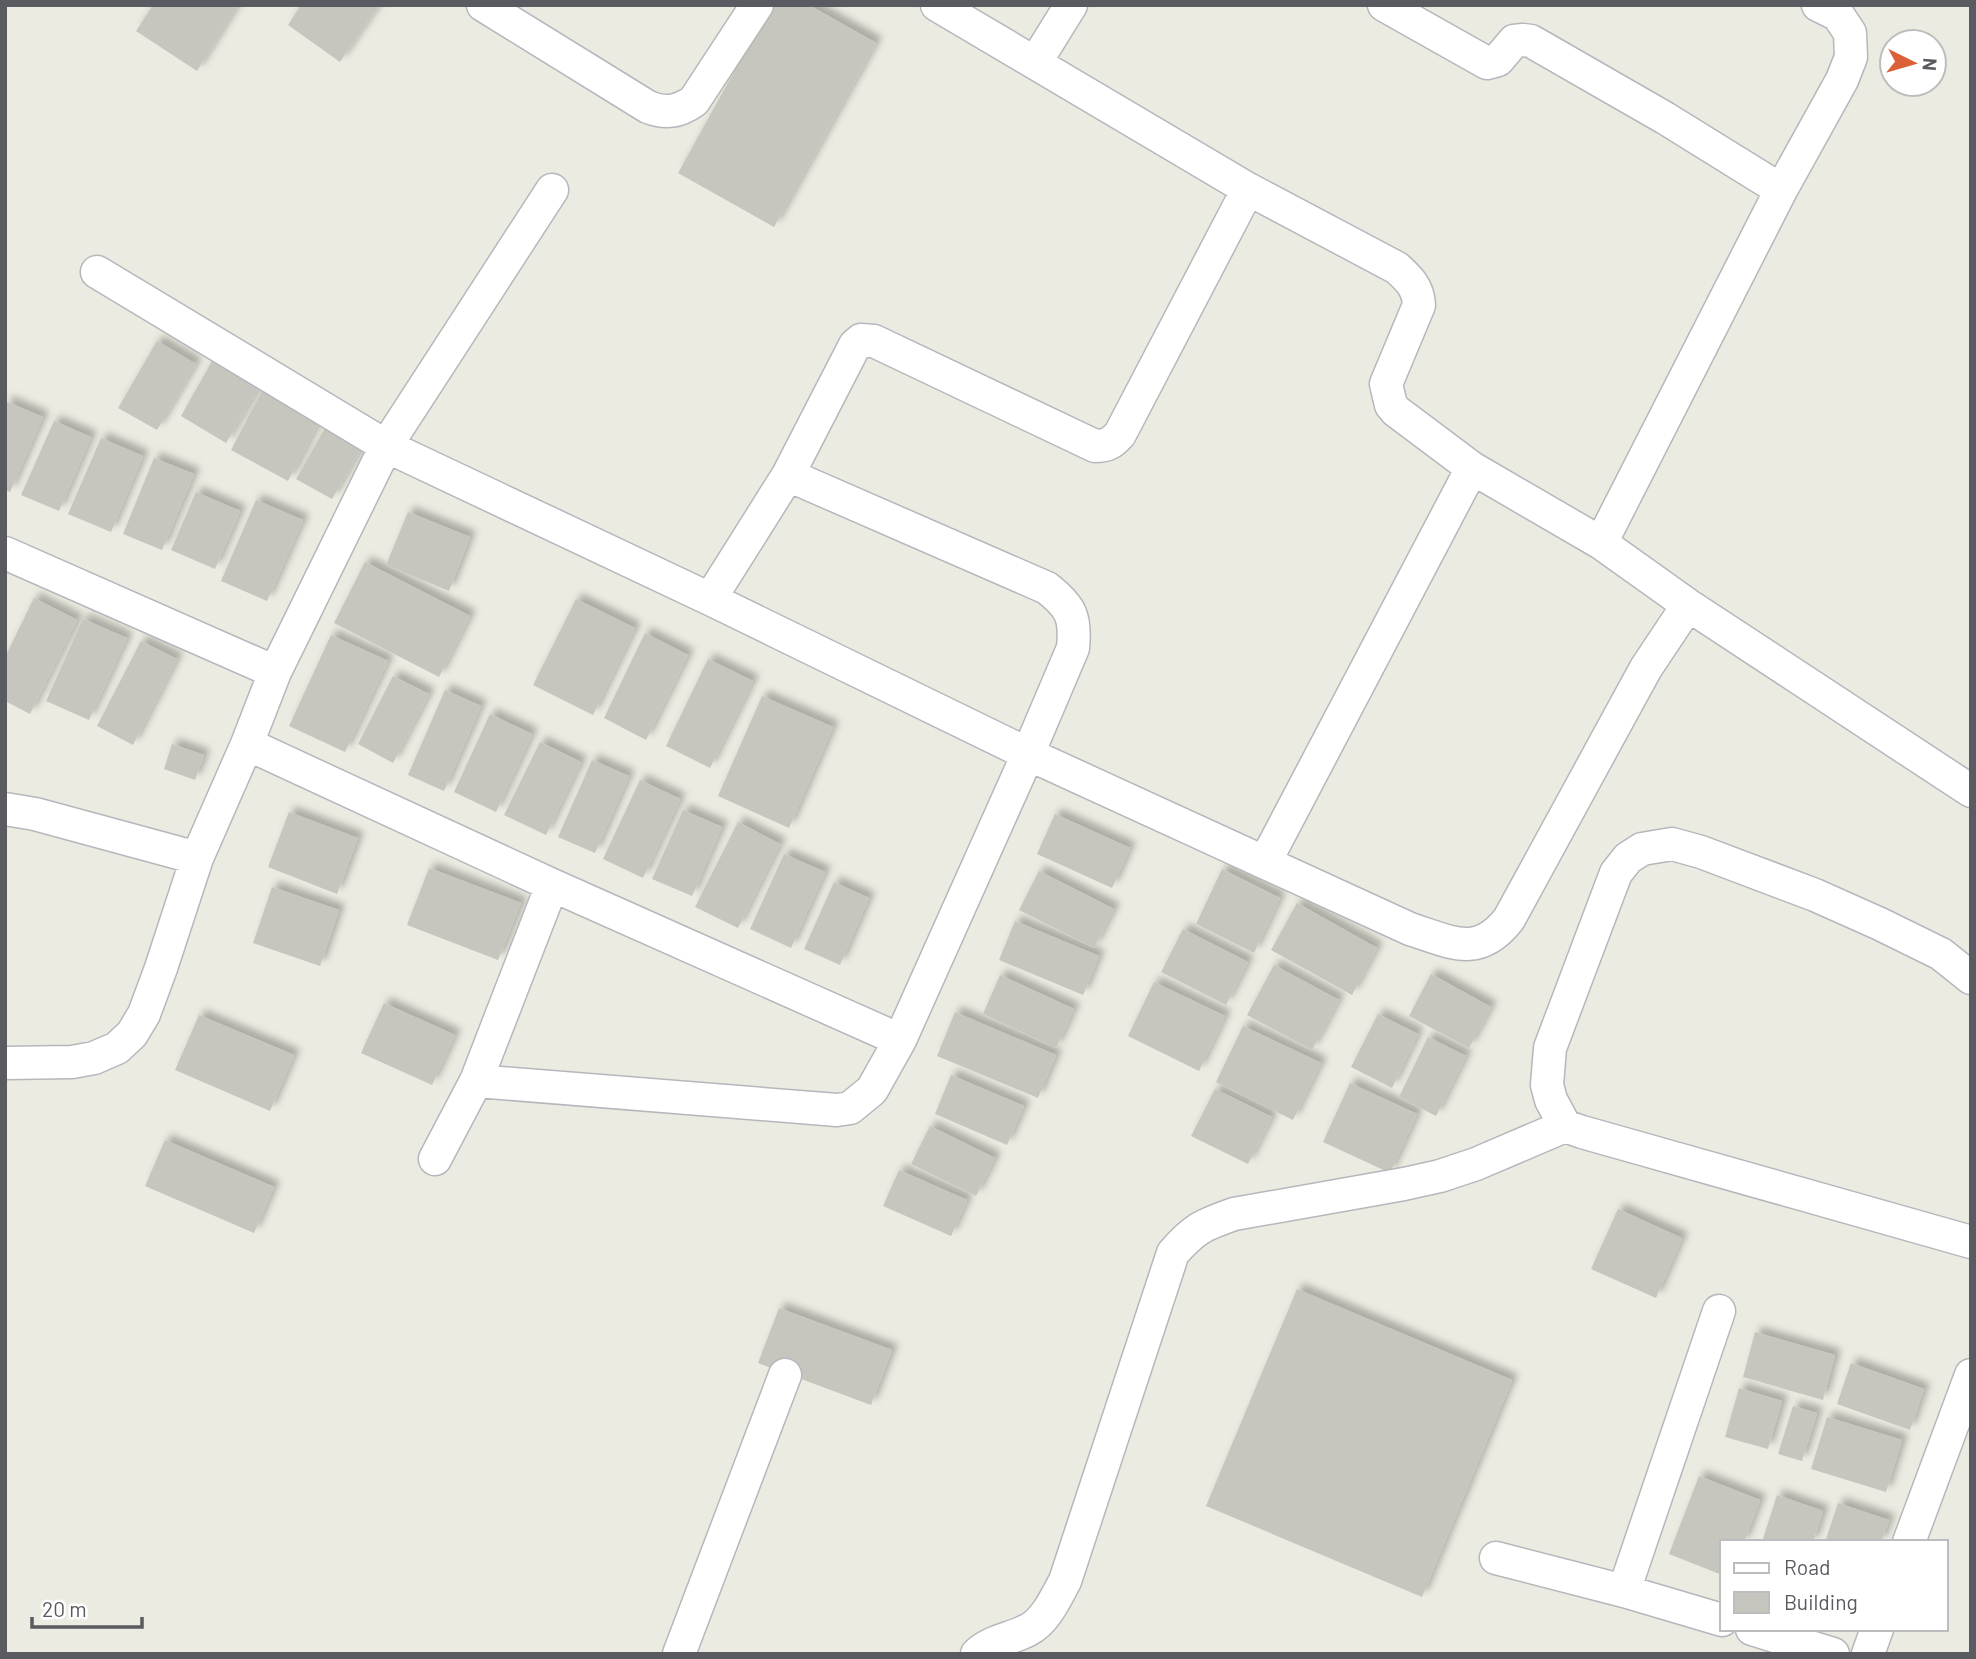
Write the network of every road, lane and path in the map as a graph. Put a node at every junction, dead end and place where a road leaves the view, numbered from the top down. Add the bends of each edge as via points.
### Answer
1 (483, 5) edge
2 (757, 5) edge
3 (937, 5) edge
4 (1072, 5) edge
5 (1384, 5) edge
6 (1818, 5) edge
7 (1035, 63) junction
8 (1248, 189) junction
9 (552, 190) dead end
10 (1782, 190) junction
11 (97, 272) dead end
12 (386, 446) junction
13 (1472, 468) junction
14 (788, 475) junction
15 (1601, 543) junction
16 (5, 553) edge
17 (710, 599) junction
18 (1688, 605) junction
19 (275, 672) junction
20 (247, 744) junction
21 (1028, 754) junction
22 (1971, 791) edge
23 (5, 808) edge
24 (197, 858) junction
25 (1265, 862) junction
26 (552, 885) junction
27 (1971, 978) edge
28 (900, 1040) junction
29 (5, 1063) edge
30 (476, 1081) junction
31 (1565, 1126) junction
32 (435, 1158) dead end
33 (1971, 1242) edge
34 (1719, 1311) dead end
35 (785, 1375) dead end
36 (1971, 1375) edge
37 (1910, 1540) edge
38 (1496, 1559) dead end
39 (1624, 1591) junction
40 (1720, 1619) edge
41 (1758, 1631) edge
42 (1876, 1631) edge
43 (679, 1654) edge
44 (977, 1654) edge
45 (1833, 1654) edge
46 (1868, 1654) edge

1 - 2 street via 648,107 672,111 694,101
3 - 7 street
4 - 7 street
5 - 10 street via 1487,63 1498,60 1514,41 1531,41
6 - 10 street via 1838,15 1850,33 1851,57
7 - 8 street
8 - 13 street via 1396,268 1412,282 1419,304 1386,384 1387,394 1396,411
8 - 14 street via 1113,442 1095,446 868,339 855,345
9 - 12 street
10 - 15 street
11 - 12 street
12 - 17 street
12 - 19 street
13 - 15 street
13 - 25 street
14 - 17 street
14 - 21 street via 1047,588 1063,600 1072,614 1073,648
15 - 18 street
16 - 19 street
17 - 21 street
18 - 22 street
18 - 25 street via 1646,668 1509,919 1487,941 1468,945 1410,929
19 - 20 street
20 - 24 street
20 - 26 street
21 - 25 street
21 - 28 street
23 - 24 street
24 - 29 street via 145,1014 132,1034 117,1048 94,1058
26 - 28 street
26 - 30 street
27 - 31 street via 1941,954 1815,895 1672,844 1642,849 1616,873 1549,1048 1550,1100
28 - 30 street via 872,1090 850,1108 837,1110
30 - 32 street
31 - 33 street
31 - 44 street via 1440,1176 1234,1214 1190,1233 1173,1253 1065,1581 1038,1624 988,1644
34 - 39 street
35 - 43 street
36 - 37 street
38 - 39 street
39 - 40 street
41 - 45 street
42 - 46 street

